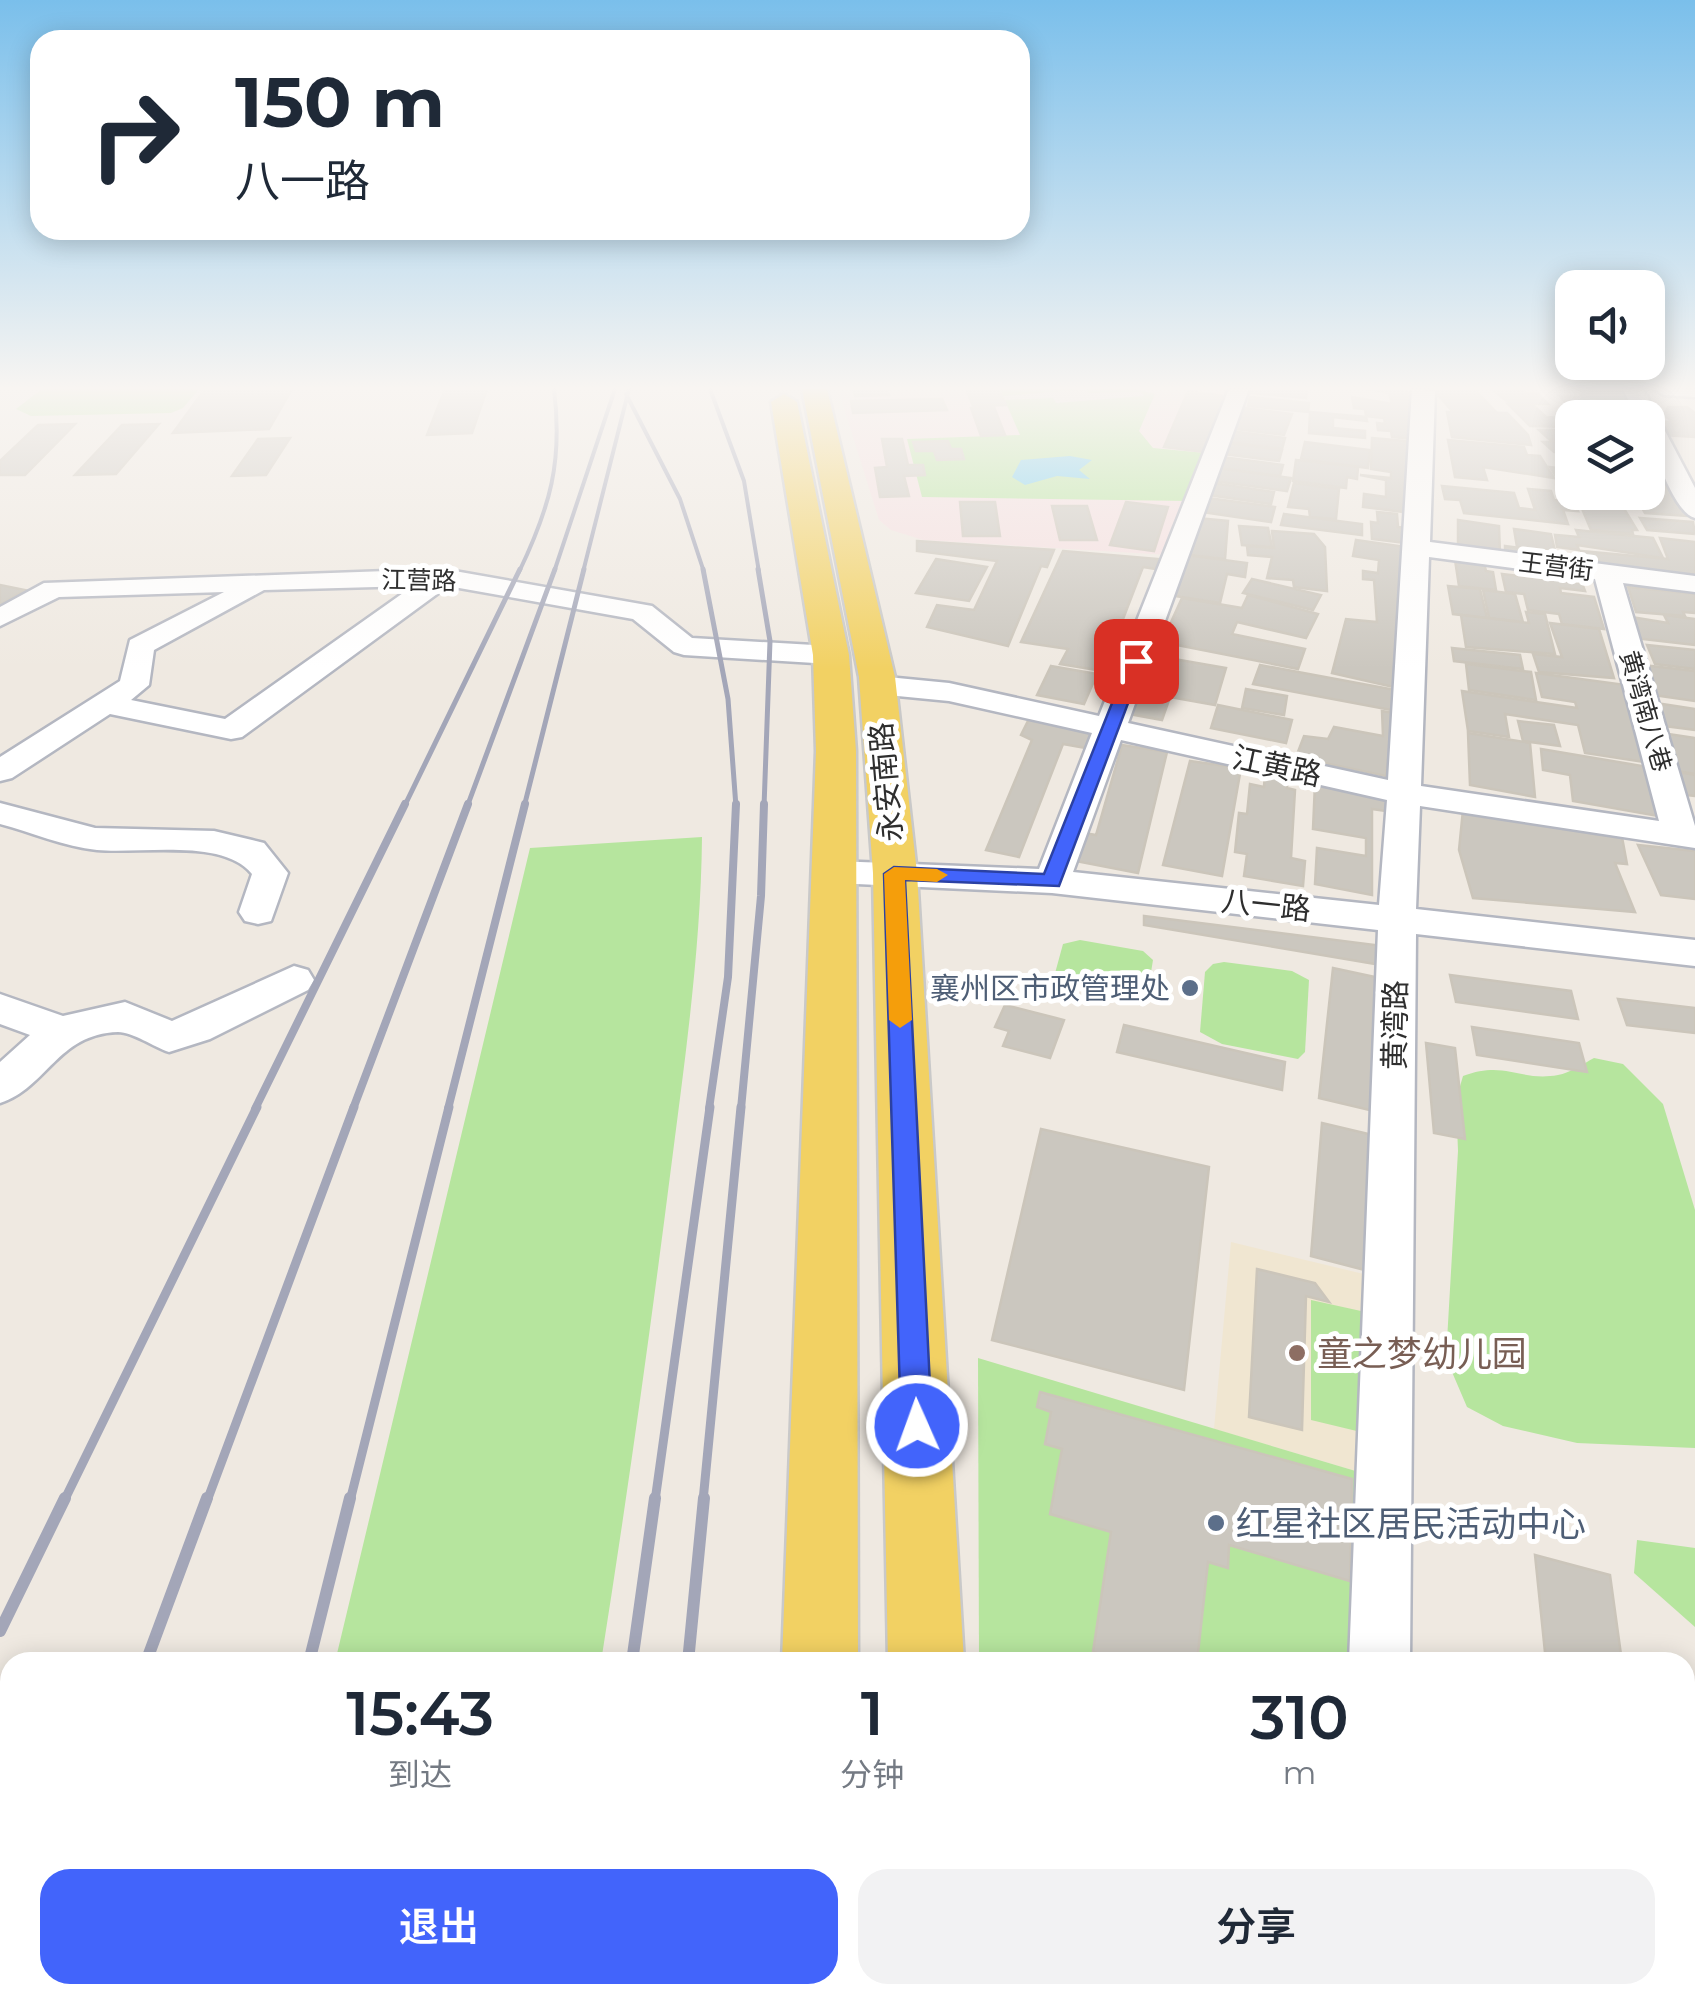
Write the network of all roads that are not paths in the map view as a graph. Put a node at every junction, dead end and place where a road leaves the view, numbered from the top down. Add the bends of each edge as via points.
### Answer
1 (799, 483) edge
2 (834, 483) edge
3 (1204, 483) edge
4 (1420, 483) edge
5 (1684, 483) edge
6 (1695, 511) edge
7 (1416, 548) junction
8 (1607, 572) junction
9 (443, 576) junction
10 (261, 583) junction
11 (1695, 584) edge
12 (0, 618) edge
13 (831, 655) junction
14 (877, 685) junction
15 (105, 704) junction
16 (1110, 729) junction
17 (0, 771) edge
18 (1404, 794) junction
19 (0, 813) edge
20 (1688, 836) edge
21 (835, 872) junction
22 (894, 874) junction
23 (1052, 881) junction
24 (258, 912) dead end
25 (1397, 920) junction
26 (1695, 953) edge
27 (294, 980) dead end
28 (0, 1008) edge
29 (61, 1031) junction
30 (0, 1087) edge
31 (820, 1652) edge
32 (926, 1652) edge
33 (1380, 1652) edge

1 - 13 main road, 永安南路
2 - 14 main road, 永安南路
3 - 16 street
4 - 7 street, 黄湾路
5 - 6 street
7 - 8 street, 王营街
7 - 18 street, 黄湾路
8 - 11 street, 王营街
8 - 20 street, 黄湾南八巷
9 - 10 street, 江营路
9 - 13 street, 江营路 via 642,612 684,646
9 - 15 street via 231,730
10 - 12 street, 江营路 via 53,589
10 - 15 street via 140,646 134,685
13 - 21 main road, 永安南路
14 - 16 street, 江黄路 via 949,692
14 - 22 main road, 永安南路
15 - 17 street
16 - 18 street, 江黄路
16 - 23 street
18 - 20 street, 江黄路
18 - 25 street, 黄湾路
19 - 24 street via 94,839 214,842 252,852 270,873
21 - 22 street, 八一路
21 - 31 main road, 永安南路
22 - 23 street, 八一路
22 - 32 main road, 永安南路
23 - 25 street, 八一路
25 - 26 street, 八一路
25 - 33 street, 黄湾路
27 - 29 street via 169,1036 125,1016
28 - 29 street
29 - 30 street

